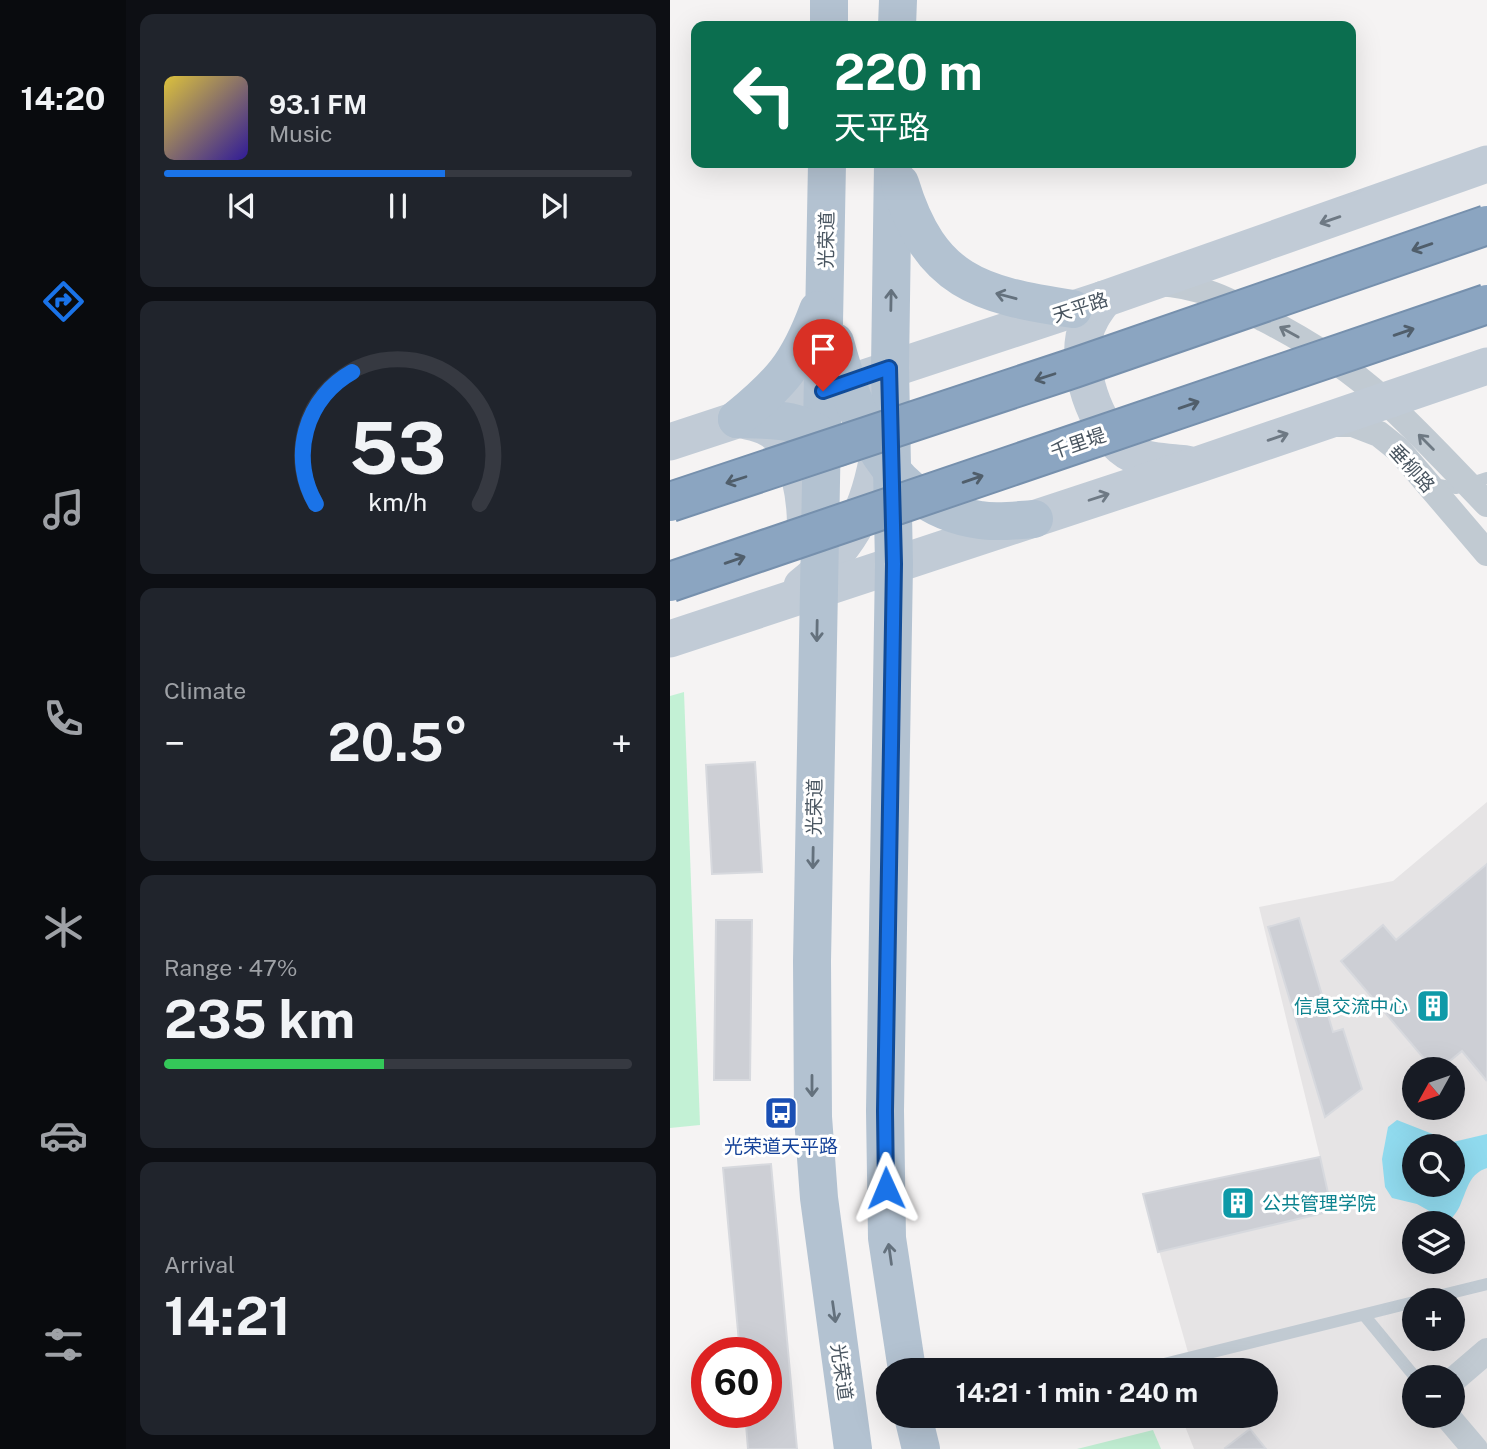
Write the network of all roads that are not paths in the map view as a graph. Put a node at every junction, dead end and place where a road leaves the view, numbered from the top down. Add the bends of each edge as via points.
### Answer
1 (829, 0) edge
2 (898, 0) edge
3 (829, 21) edge
4 (897, 21) edge
5 (1487, 164) edge
6 (827, 168) edge
7 (894, 168) edge
8 (896, 168) edge
9 (1487, 225) edge
10 (1150, 282) junction
11 (825, 292) junction
12 (1088, 304) junction
13 (1487, 304) edge
14 (1487, 366) edge
15 (889, 368) junction
16 (834, 387) junction
17 (1384, 400) junction
18 (737, 419) junction
19 (1314, 425) junction
20 (822, 434) junction
21 (670, 442) edge
22 (1197, 465) junction
23 (880, 471) junction
24 (1420, 475) junction
25 (1477, 481) edge
26 (670, 502) edge
27 (1487, 504) edge
28 (1034, 519) junction
29 (1487, 554) edge
30 (894, 564) junction
31 (818, 581) junction
32 (670, 582) edge
33 (762, 608) junction
34 (670, 639) edge
35 (1487, 1284) edge
36 (1465, 1289) edge
37 (1402, 1305) edge
38 (1364, 1315) junction
39 (1487, 1351) edge
40 (905, 1358) edge
41 (1189, 1358) edge
42 (1405, 1365) edge
43 (1465, 1370) edge
44 (1457, 1428) edge
45 (853, 1449) edge
46 (1475, 1449) edge

1 - 3 main road
2 - 4 main road
5 -> 10 street, 天平路
6 - 11 main road, 光荣道
15 -> 7 main road
12 -> 8 main road via 1000,295 957,275 921,237
9 -> 26 highway, bridge
10 - 12 street, 天平路
17 -> 10 street, 垂柳路 via 1298,336 1228,299 1203,289
11 - 16 main road, 光荣道
11 - 18 main road via 800,353 773,389
12 - 15 street, 天平路
12 - 22 street via 1083,373 1100,421 1116,444 1135,456
32 -> 13 highway, 千里堤, bridge
14 - 17 street
15 - 16 street, 天平路
15 - 23 main road
16 - 18 street, 天平路
16 - 20 main road, 光荣道
16 - 23 main road via 859,415
17 - 19 street
25 -> 17 street, 垂柳路
18 - 20 main road via 800,424
18 - 21 street, 天平路
18 - 33 street via 770,429 785,443 804,500 801,568 784,593
22 -> 19 street
19 - 24 street, 垂柳路 via 1353,424 1379,434
20 - 23 main road via 848,454 865,476
20 - 31 main road, 光荣道
28 -> 22 street
23 - 28 main road via 933,506 956,514 980,520
23 - 30 main road
23 - 31 street via 857,524
24 - 25 lane via 1456,488
24 - 29 street, 垂柳路
25 - 27 street, 垂柳路
28 - 30 street
30 - 31 street
40 -> 30 main road via 888,1238 885,1124
31 - 33 street
31 -> 45 main road, 光荣道 via 813,1117 819,1198
33 - 34 street
35 - 36 lane
37 - 38 lane
38 - 41 lane
38 - 42 lane
39 - 43 street
44 - 46 street

